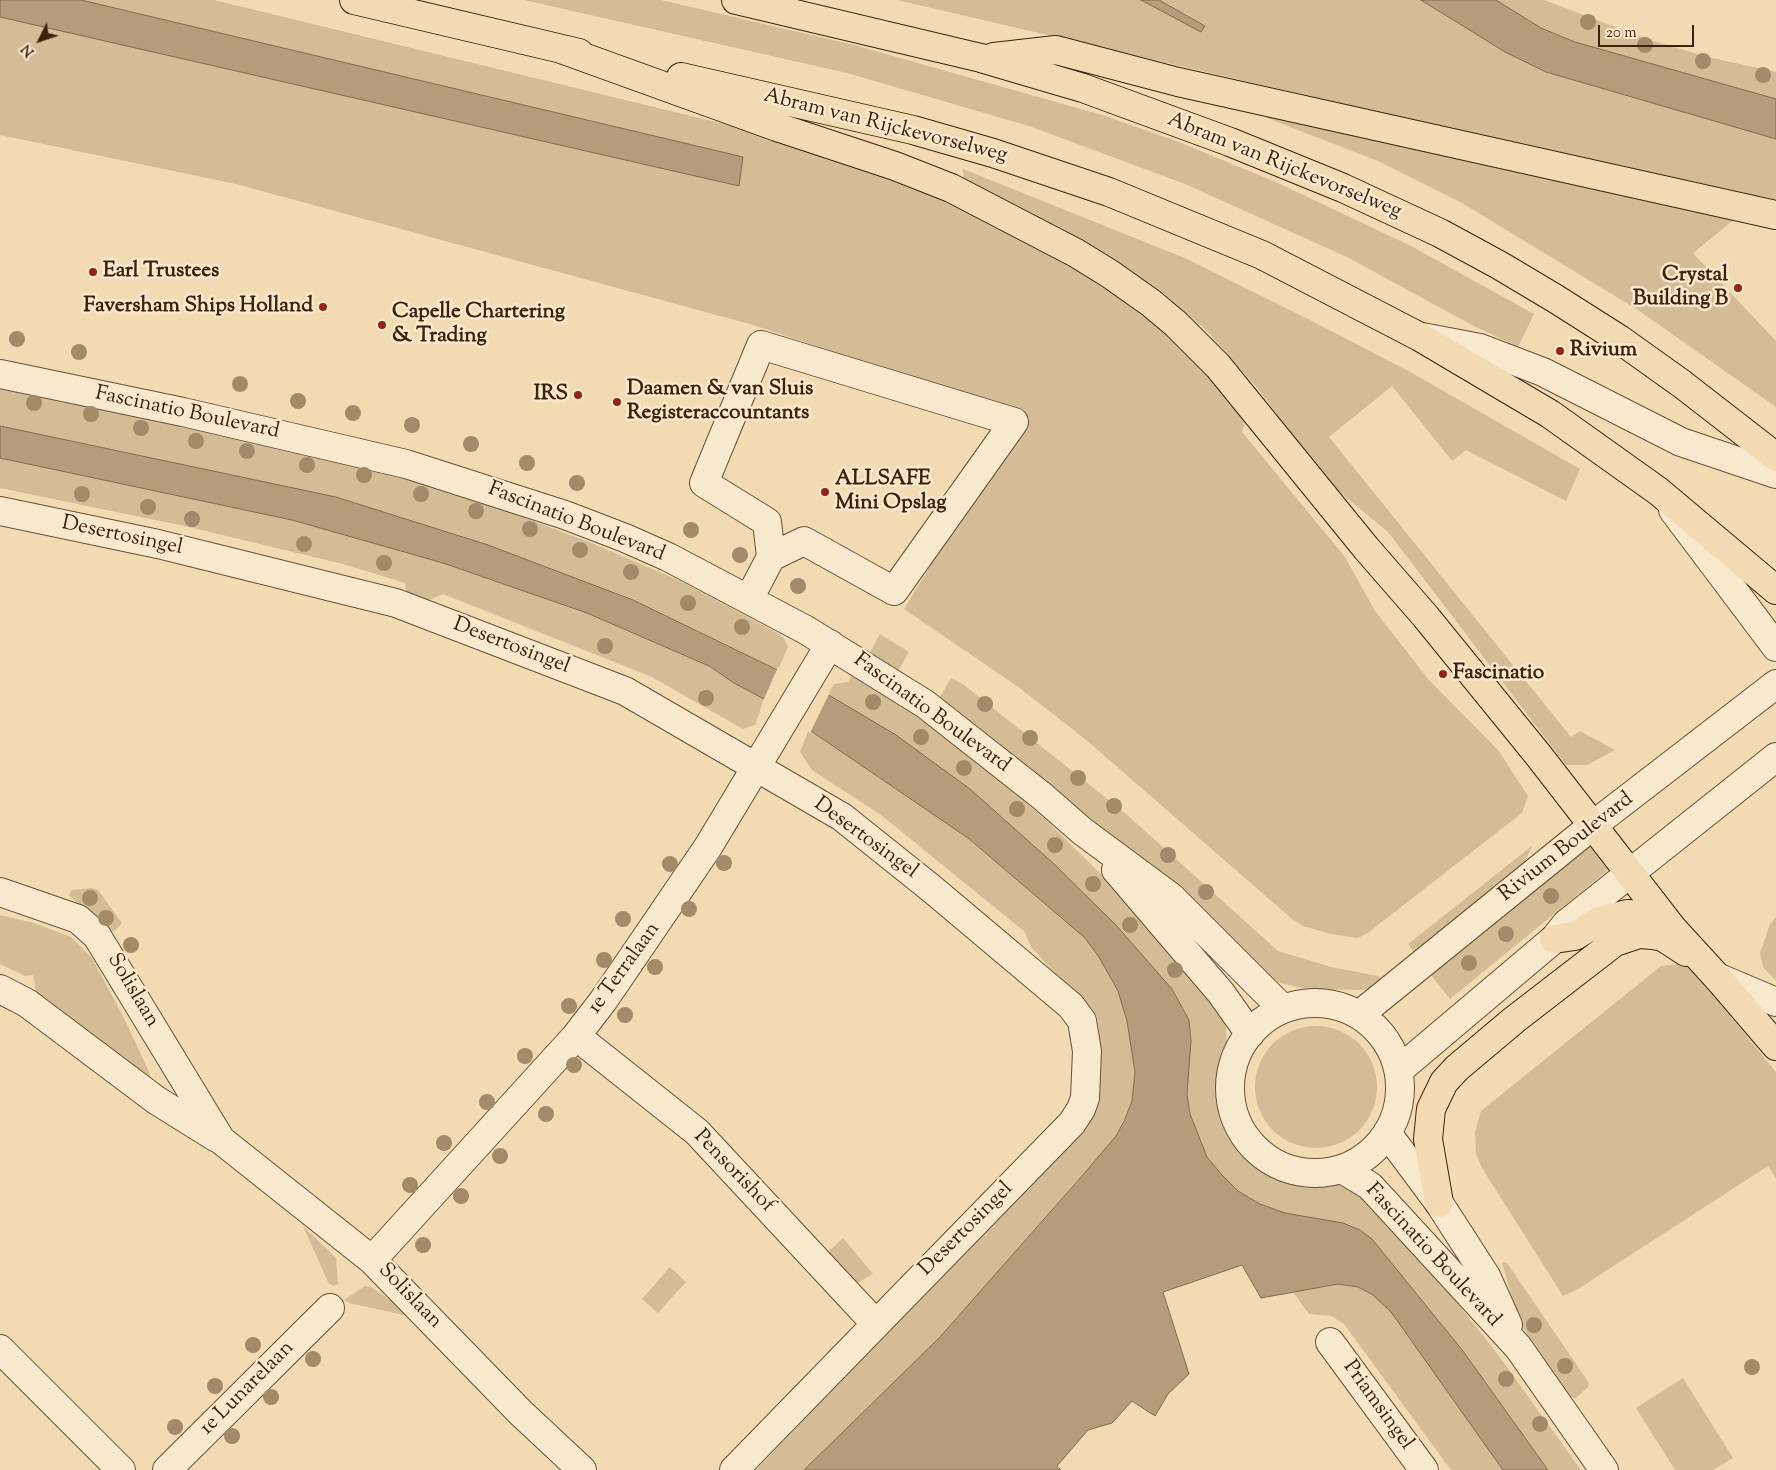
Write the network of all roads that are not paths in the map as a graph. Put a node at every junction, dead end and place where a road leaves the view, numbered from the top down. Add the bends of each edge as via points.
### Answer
1 (354, 0) edge
2 (736, 0) edge
3 (561, 49) junction
4 (981, 58) junction
5 (1776, 215) edge
6 (1420, 337) junction
7 (0, 374) edge
8 (1776, 457) edge
9 (1776, 474) edge
10 (1658, 491) junction
11 (0, 511) edge
12 (771, 557) junction
13 (1776, 590) edge
14 (749, 600) junction
15 (830, 644) junction
16 (1776, 647) edge
17 (1776, 684) edge
18 (1776, 757) edge
19 (754, 768) junction
20 (1592, 826) junction
21 (1082, 831) junction
22 (1629, 872) junction
23 (0, 892) edge
24 (1673, 929) junction
25 (1554, 939) junction
26 (1717, 976) junction
27 (0, 989) edge
28 (1776, 1002) edge
29 (1283, 1009) junction
30 (1359, 1015) junction
31 (1250, 1034) junction
32 (576, 1036) junction
33 (1776, 1046) edge
34 (1399, 1070) junction
35 (1387, 1134) junction
36 (221, 1140) junction
37 (1342, 1169) junction
38 (1439, 1203) junction
39 (372, 1260) junction
40 (330, 1308) dead end
41 (875, 1323) junction
42 (1330, 1342) dead end
43 (1518, 1347) junction
44 (0, 1349) edge
45 (121, 1470) edge
46 (167, 1470) edge
47 (582, 1470) edge
48 (734, 1470) edge
49 (1424, 1470) edge
50 (1604, 1470) edge

1 - 3 highway, Abram van Rijckevorselweg
2 - 4 highway, Abram van Rijckevorselweg
3 - 6 highway, Abram van Rijckevorselweg via 913,130 993,153 1109,192 1262,255
3 - 20 highway via 951,188 1076,253 1151,303 1222,372 1426,617
4 - 5 highway via 1056,50 1178,82
4 - 8 highway, Abram van Rijckevorselweg via 1083,88 1230,142 1343,188 1440,234 1499,265 1619,339
6 - 9 street, Abram van Rijckevorselweg via 1480,348 1543,372 1681,442
6 - 10 highway, Abram van Rijckevorselweg via 1550,414
7 - 14 street, Fascinatio Boulevard via 318,442 422,469 513,497 625,538
10 - 13 highway, Abram van Rijckevorselweg
10 - 16 street
11 - 19 street, Desertosingel via 158,544 396,603 625,691
12 - 12 street via 804,541 894,591 1014,422 761,345 704,483 767,522
12 - 14 street
14 - 15 street, Fascinatio Boulevard
15 - 19 street, 1e Terralaan
15 - 21 street, Fascinatio Boulevard via 924,704
17 - 20 street, Rivium Boulevard
18 - 22 street
19 - 32 street, 1e Terralaan via 658,924
19 - 41 street, Desertosingel via 842,817 932,889 1062,997 1082,1021 1086,1034 1087,1083 1081,1109 1072,1123
20 - 22 highway
20 - 30 street, Rivium Boulevard
21 - 29 street, Fascinatio Boulevard via 1171,898
21 - 31 street, Fascinatio Boulevard via 1196,962
22 - 24 highway
22 - 25 street via 1566,924
23 - 36 street, Solislaan via 78,919 97,936
24 - 25 highway via 1654,918 1627,914 1599,922 1575,936
24 - 26 highway
25 - 34 street
26 - 28 street
26 - 33 highway
26 - 38 highway via 1663,937 1639,934 1615,942 1514,1020 1457,1068 1444,1082 1431,1109 1428,1139
27 - 36 street, Solislaan via 27,1003 156,1100
29 - 30 street via 1322,1003
29 - 31 street via 1265,1019
30 - 34 street via 1377,1030
31 - 37 street via 1239,1050 1233,1069 1233,1108 1240,1127 1266,1157 1283,1166 1302,1172
32 - 39 street, 1e Terralaan
32 - 41 street, Pensorishof via 697,1132
34 - 35 street via 1396,1114
35 - 37 street via 1360,1161
35 - 38 street, Fascinatio Boulevard
36 - 39 street, Solislaan
37 - 43 street, Fascinatio Boulevard via 1370,1186
38 - 43 street, Fascinatio Boulevard via 1486,1276
39 - 47 street, Solislaan via 521,1413
40 - 46 street, 1e Lunarelaan
41 - 48 street, Desertosingel
42 - 49 street, Priamsingel
43 - 50 street, Fascinatio Boulevard
44 - 45 street

